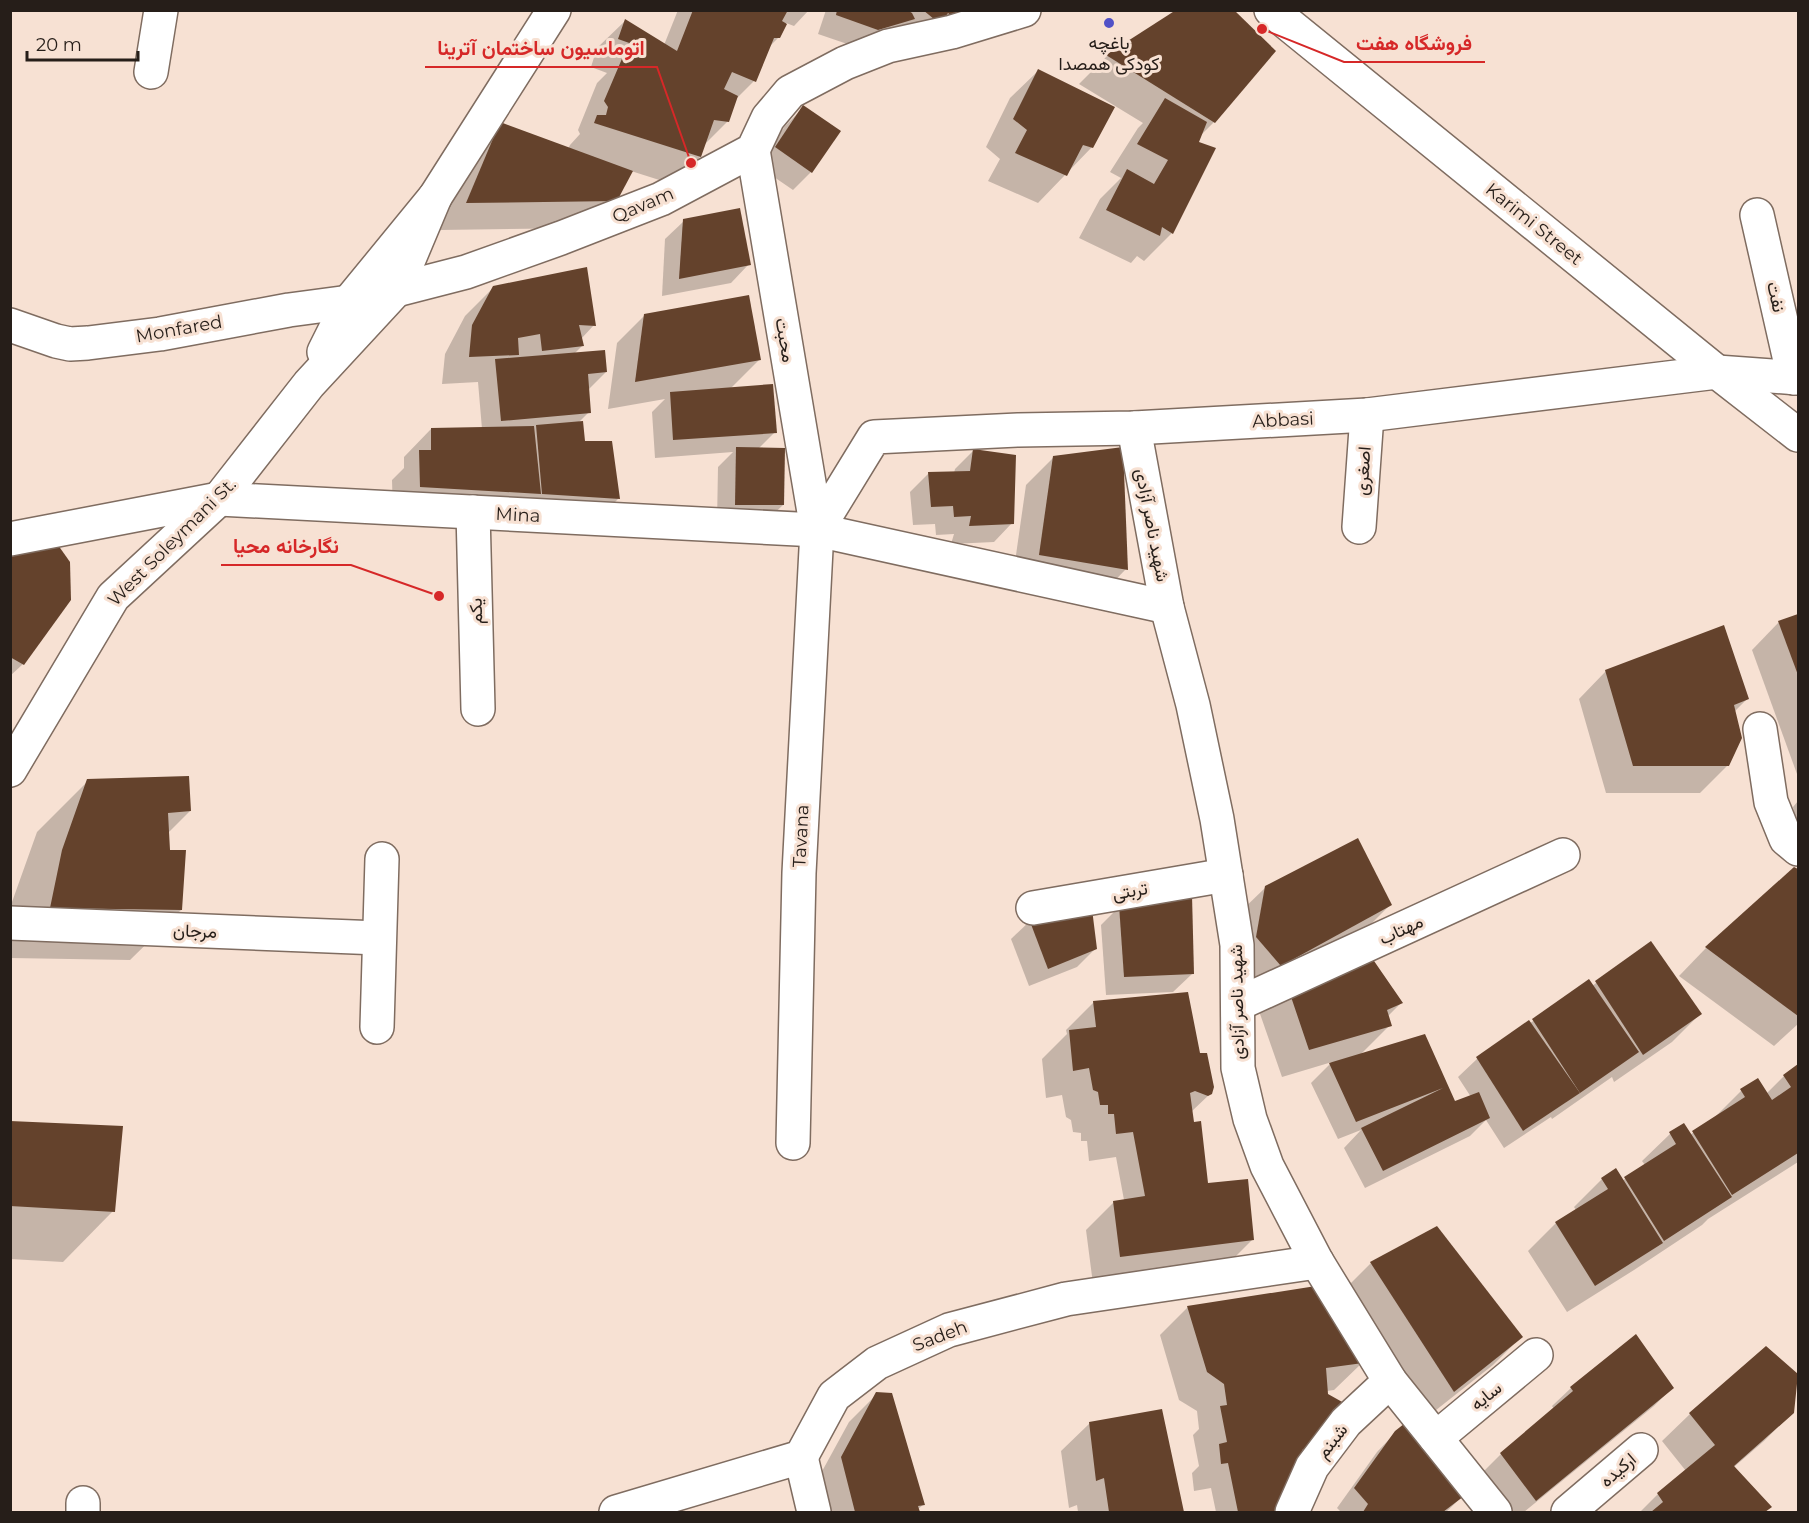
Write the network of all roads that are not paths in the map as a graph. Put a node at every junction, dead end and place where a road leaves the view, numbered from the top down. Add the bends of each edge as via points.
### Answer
1 (161, 10) edge
2 (554, 10) edge
3 (1024, 10) edge
4 (1271, 10) edge
5 (151, 72) dead end
6 (753, 150) junction
7 (435, 197) junction
8 (1757, 215) dead end
9 (396, 290) junction
10 (349, 302) junction
11 (10, 326) edge
12 (1717, 372) junction
13 (1796, 378) edge
14 (309, 384) junction
15 (1367, 415) junction
16 (1134, 428) junction
17 (1798, 435) edge
18 (219, 499) junction
19 (473, 512) junction
20 (1359, 527) dead end
21 (818, 530) junction
22 (10, 539) edge
23 (1167, 607) junction
24 (478, 709) dead end
25 (1760, 729) dead end
26 (10, 770) edge
27 (1798, 849) edge
28 (1563, 855) dead end
29 (382, 859) dead end
30 (1226, 874) junction
31 (1033, 908) dead end
32 (10, 923) edge
33 (379, 938) junction
34 (1238, 1004) junction
35 (377, 1027) dead end
36 (793, 1143) dead end
37 (1317, 1262) junction
38 (1536, 1355) dead end
39 (1390, 1381) junction
40 (1436, 1438) junction
41 (1641, 1450) dead end
42 (801, 1457) junction
43 (616, 1512) edge
44 (814, 1512) edge
45 (1292, 1512) edge
46 (1495, 1512) edge
47 (1568, 1512) edge

1 - 5 street
2 - 7 street, West Soleymani St.
3 - 6 street via 888,46 845,63 790,92 768,118
4 - 12 street, Karimi Street
6 - 9 street, Qavam via 661,199 583,230 466,272
6 - 21 street, محبت
7 - 9 street, West Soleymani St.
7 - 10 street, West Soleymani St.
8 - 13 street, نفت
9 - 14 street, West Soleymani St.
10 - 11 street, Monfared via 88,343 56,341
10 - 14 street, West Soleymani St.
12 - 13 street, Abbasi
12 - 15 street, Abbasi
12 - 17 street, Karimi Street
14 - 18 street, West Soleymani St.
15 - 16 street, Abbasi
15 - 20 street, اصغری
16 - 21 street, Abbasi via 874,437
16 - 23 street, شهید ناصر آزادی
18 - 19 street, Mina
18 - 22 street, Mina
18 - 26 street, West Soleymani St. via 113,597
19 - 21 street, Mina
19 - 24 street, یکم
21 - 23 street, Mina
21 - 36 street, Tavana via 799,873
23 - 30 street, شهید ناصر آزادی via 1193,705
25 - 27 street via 1771,802 1786,839
28 - 34 street, مهتاب
29 - 33 street
30 - 31 street, تربتی
30 - 34 street, شهید ناصر آزادی via 1237,945
32 - 33 street, مرجان
33 - 35 street
34 - 37 street, شهید ناصر آزادی via 1238,1068 1250,1119 1267,1166
37 - 39 street, شهید ناصر آزادی
37 - 42 street, Sadeh via 1065,1299 949,1330 877,1363 834,1396
38 - 40 street, سایه
39 - 40 street, شهید ناصر آزادی
39 - 45 street, شبنم via 1346,1422 1312,1467
40 - 46 street, شهید ناصر آزادی
41 - 47 street, ارکیده
42 - 43 street
42 - 44 street

